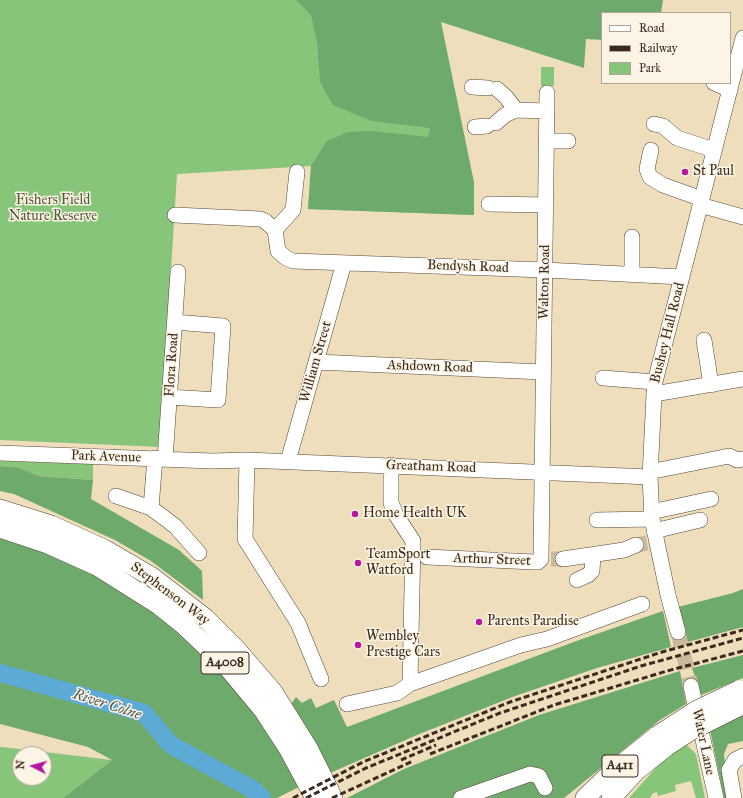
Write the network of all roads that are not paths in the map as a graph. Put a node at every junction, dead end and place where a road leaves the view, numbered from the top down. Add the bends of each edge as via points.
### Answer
1 (743, 38) edge
2 (716, 84) edge
3 (472, 87) dead end
4 (730, 90) junction
5 (547, 93) dead end
6 (516, 110) junction
7 (547, 111) junction
8 (654, 124) dead end
9 (486, 126) dead end
10 (547, 141) junction
11 (568, 141) dead end
12 (651, 150) dead end
13 (714, 150) junction
14 (297, 172) dead end
15 (701, 202) junction
16 (489, 204) dead end
17 (546, 205) junction
18 (175, 216) dead end
19 (743, 217) edge
20 (275, 230) junction
21 (632, 237) dead end
22 (344, 263) junction
23 (545, 270) junction
24 (178, 272) dead end
25 (632, 274) junction
26 (682, 277) junction
27 (175, 322) junction
28 (704, 340) dead end
29 (316, 362) junction
30 (543, 372) junction
31 (603, 378) dead end
32 (743, 379) edge
33 (711, 385) junction
34 (655, 388) junction
35 (170, 397) junction
36 (0, 453) edge
37 (160, 459) junction
38 (743, 459) edge
39 (248, 460) junction
40 (212, 461) joint
41 (288, 462) junction
42 (391, 465) junction
43 (542, 472) junction
44 (651, 473) junction
45 (116, 496) dead end
46 (711, 498) dead end
47 (151, 508) junction
48 (0, 509) edge
49 (597, 520) dead end
50 (700, 520) dead end
51 (0, 528) edge
52 (649, 532) junction
53 (199, 553) dead end
54 (593, 555) junction
55 (427, 557) dead end
56 (552, 559) junction
57 (577, 580) dead end
58 (642, 604) dead end
59 (678, 632) tunnel mouth
60 (321, 679) dead end
61 (410, 684) junction
62 (691, 686) tunnel mouth
63 (742, 697) edge
64 (347, 704) dead end
65 (662, 741) junction
66 (743, 756) edge
67 (545, 788) dead end
68 (487, 793) edge
69 (315, 798) edge
70 (333, 798) edge
71 (461, 798) edge
72 (585, 798) edge
73 (611, 798) edge
74 (716, 798) edge
75 (734, 798) edge

1 - 4 street, Bushey Hall Road
2 - 4 street
3 - 6 street via 492,89 506,97
4 - 13 street, Bushey Hall Road
5 - 7 street, Walton Road
6 - 7 street
6 - 9 street
7 - 10 street, Walton Road
8 - 13 street via 663,126 677,138
10 - 11 street
10 - 17 street, Walton Road
12 - 15 street via 647,169 650,177
13 - 15 street, Bushey Hall Road
14 - 20 street via 293,210
15 - 19 street
15 - 26 street, Bushey Hall Road
16 - 17 street
17 - 23 street, Walton Road
18 - 20 street via 260,220
20 - 22 street, Bendysh Road via 278,251 286,258 293,261
21 - 25 street
22 - 23 street, Bendysh Road
22 - 29 street, William Street
23 - 25 street, Bendysh Road
23 - 30 street, Walton Road
24 - 27 street, Flora Road
25 - 26 street, Bendysh Road
26 - 34 street, Bushey Hall Road
27 - 35 street, Flora Road
27 - 35 street via 223,326 218,400
28 - 33 street
29 - 30 street, Ashdown Road
29 - 41 street, William Street
30 - 43 street, Walton Road
31 - 34 street
32 - 33 street
33 - 34 street
34 - 44 street, Bushey Hall Road
35 - 37 street, Flora Road
36 - 37 street, Park Avenue
37 - 40 street, Park Avenue
37 - 47 street, Flora Road
38 - 44 street, Greatham Road via 737,460 729,456
39 - 40 street, Greatham Road
39 - 41 street, Greatham Road
39 - 60 street via 245,539 298,623
41 - 42 street, Greatham Road
42 - 43 street, Greatham Road
42 - 61 street via 391,503 396,516 410,534 414,550
43 - 44 street, Greatham Road
43 - 56 street, Arthur Street
44 - 52 street, Bushey Hall Road
45 - 47 street
46 - 52 street
47 - 53 street via 175,526
48 - 70 main road, Stephenson Way / A4008 via 51,525 104,549 152,577 205,618 273,692 308,748
49 - 52 street
50 - 52 street
51 - 69 main road, Stephenson Way / A4008 via 48,544 97,566 159,604 184,625 225,664 264,711
52 - 54 street via 624,550
52 - 59 street, Bushey Hall Road
54 - 56 street
54 - 57 street via 592,571
55 - 56 street, Arthur Street via 534,562
58 - 61 street via 547,639 521,645
61 - 64 street via 397,693
62 - 74 street, Water Lane
63 - 65 main road, A411, bridge via 690,731
65 - 72 main road, A411 via 612,772
65 - 73 main road, A411
66 - 75 street via 735,760 729,770
67 - 68 street via 539,776 530,774
68 - 71 street

